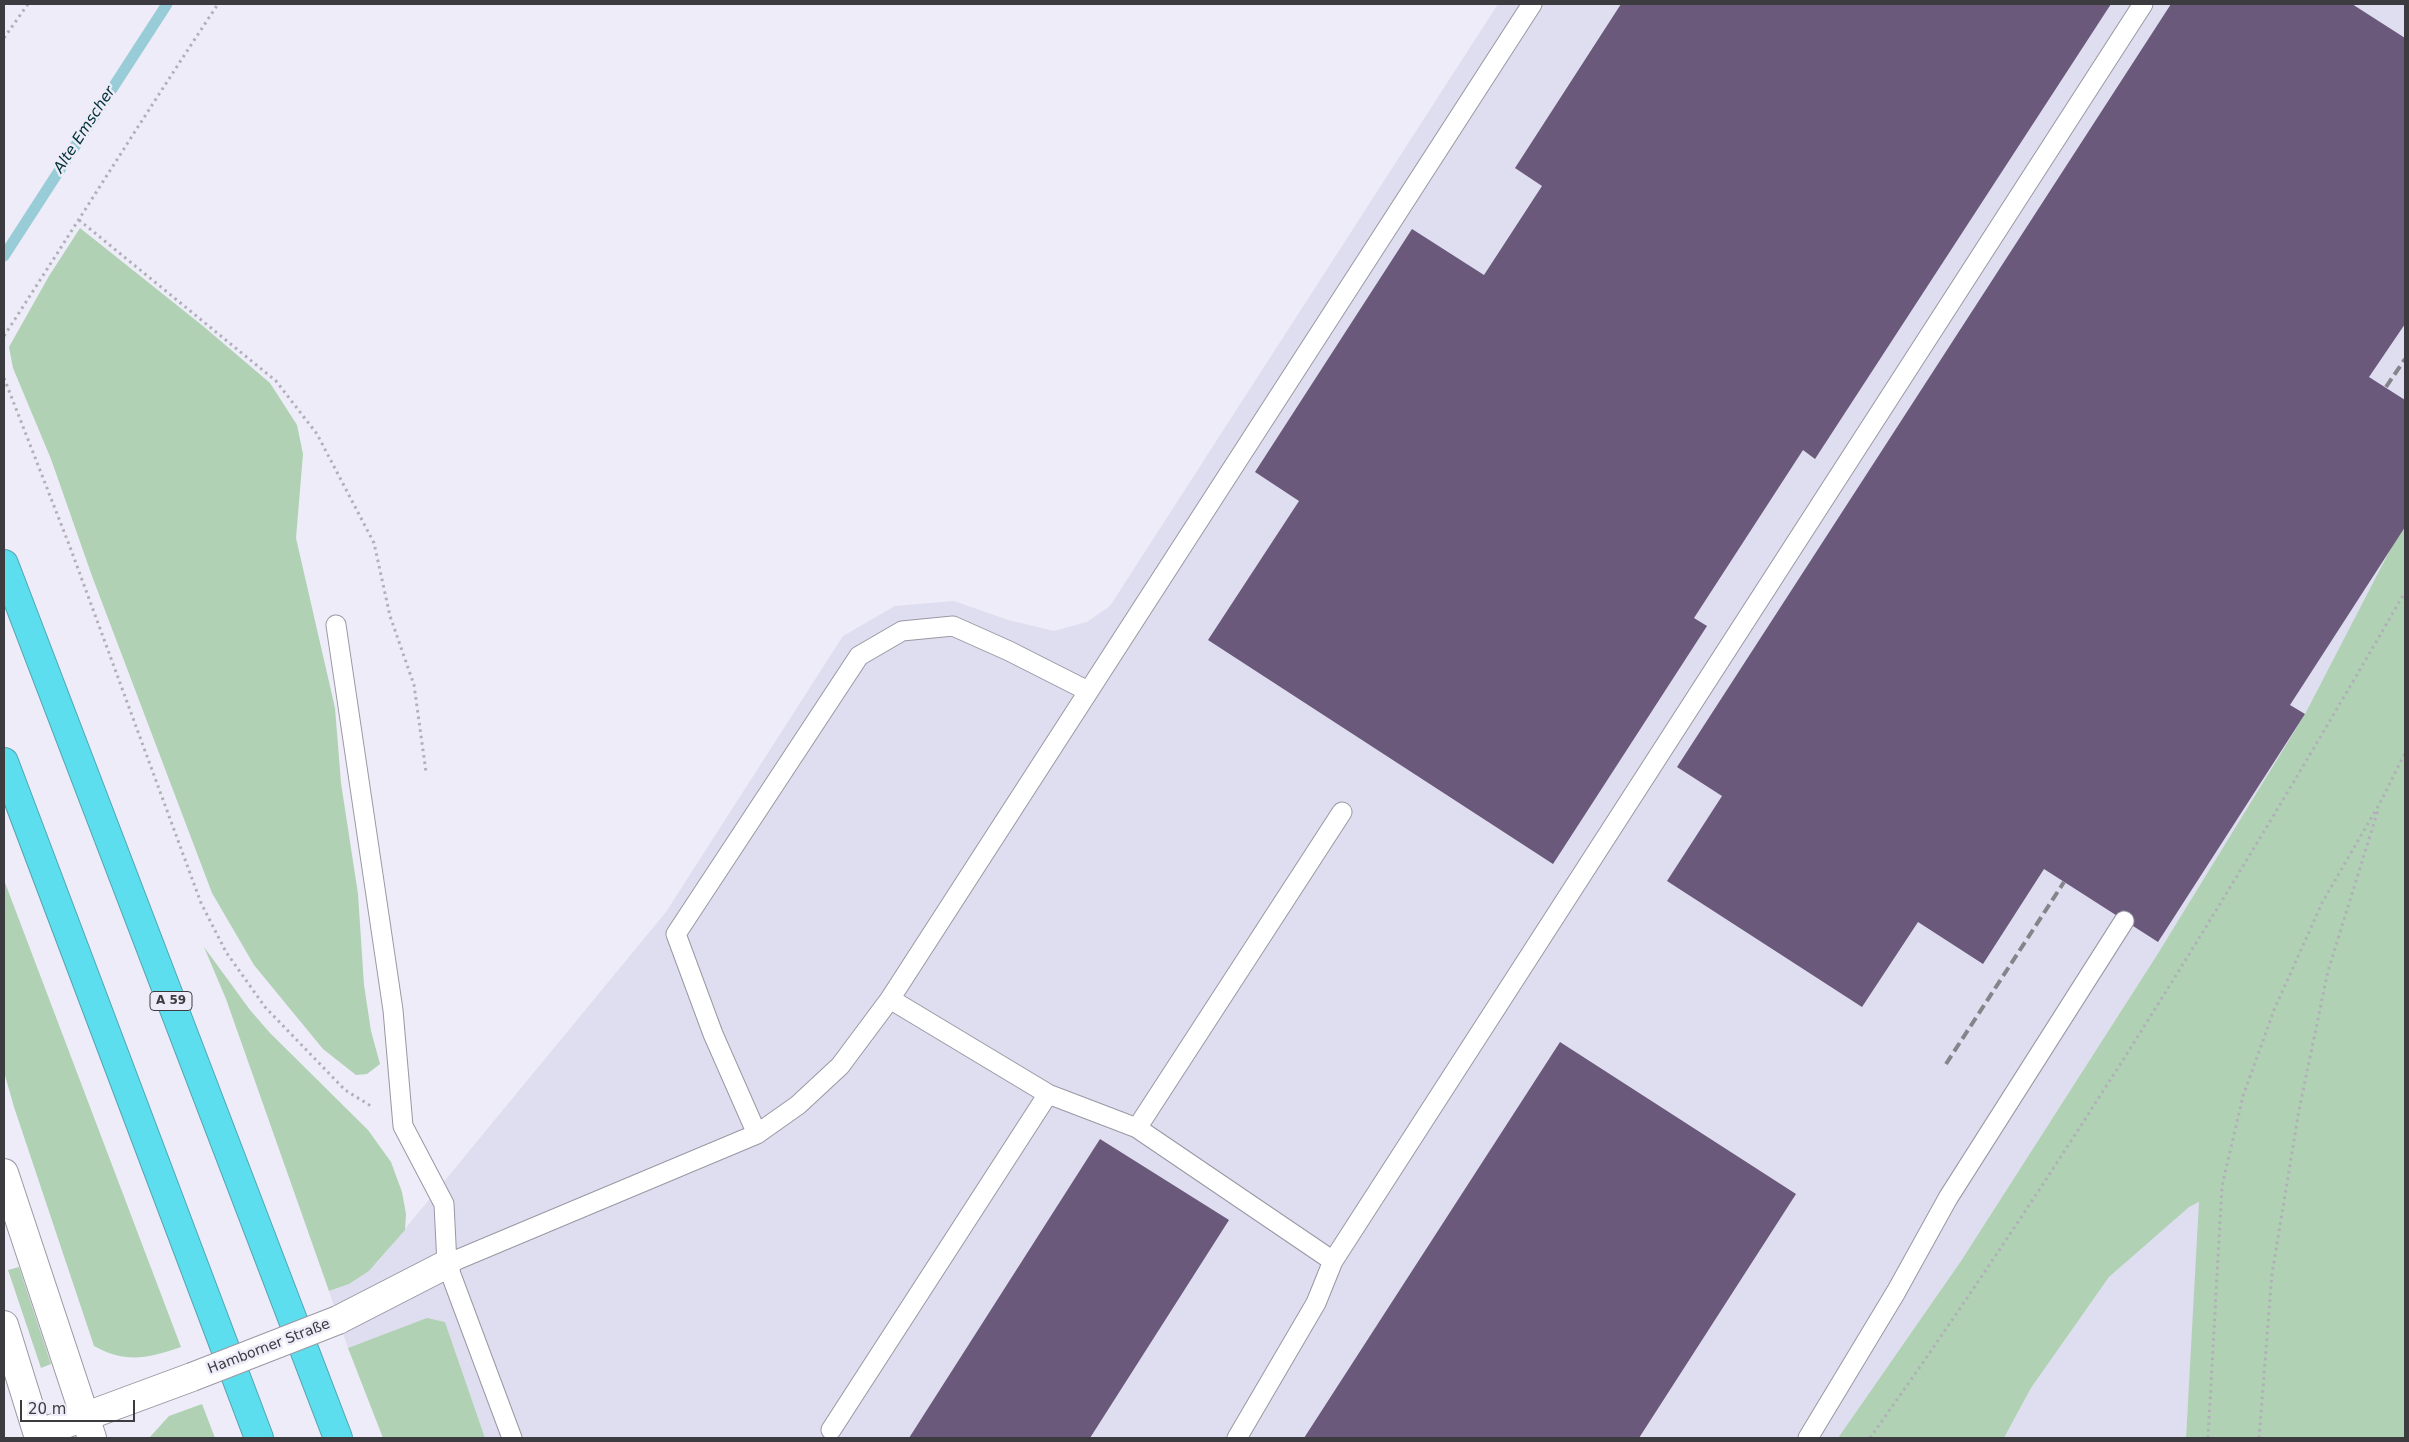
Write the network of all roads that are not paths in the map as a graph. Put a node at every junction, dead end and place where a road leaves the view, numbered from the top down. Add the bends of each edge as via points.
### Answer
1 (1532, 4) edge
2 (2143, 4) edge
3 (4, 564) edge
4 (336, 625) dead end
5 (1088, 692) junction
6 (4, 762) edge
7 (1342, 812) dead end
8 (2124, 921) dead end
9 (890, 999) junction
10 (1048, 1094) junction
11 (1137, 1128) junction
12 (757, 1134) junction
13 (4, 1173) edge
14 (1333, 1261) junction
15 (448, 1264) junction
16 (4, 1325) edge
17 (88, 1428) edge
18 (832, 1430) dead end
19 (39, 1436) edge
20 (259, 1438) edge
21 (338, 1438) edge
22 (512, 1438) edge
23 (1237, 1438) edge
24 (1808, 1438) edge

1 - 5 lane
2 - 14 lane
3 - 21 highway, A 59
4 - 15 lane via 393,1010 403,1126 444,1204
5 - 9 lane
5 - 12 lane via 1009,650 952,626 902,631 859,656 676,934 713,1034
6 - 20 highway
7 - 11 lane
8 - 24 lane via 1948,1198
9 - 10 lane
9 - 12 lane via 840,1066 798,1105
10 - 11 lane
10 - 18 lane
11 - 14 lane
12 - 15 lane
13 - 17 street
14 - 23 lane via 1316,1303
15 - 17 street, Hamborner Straße, bridge via 338,1320 192,1377
15 - 22 lane
16 - 19 street, Hamborner Straße
17 - 19 street, Hamborner Straße

